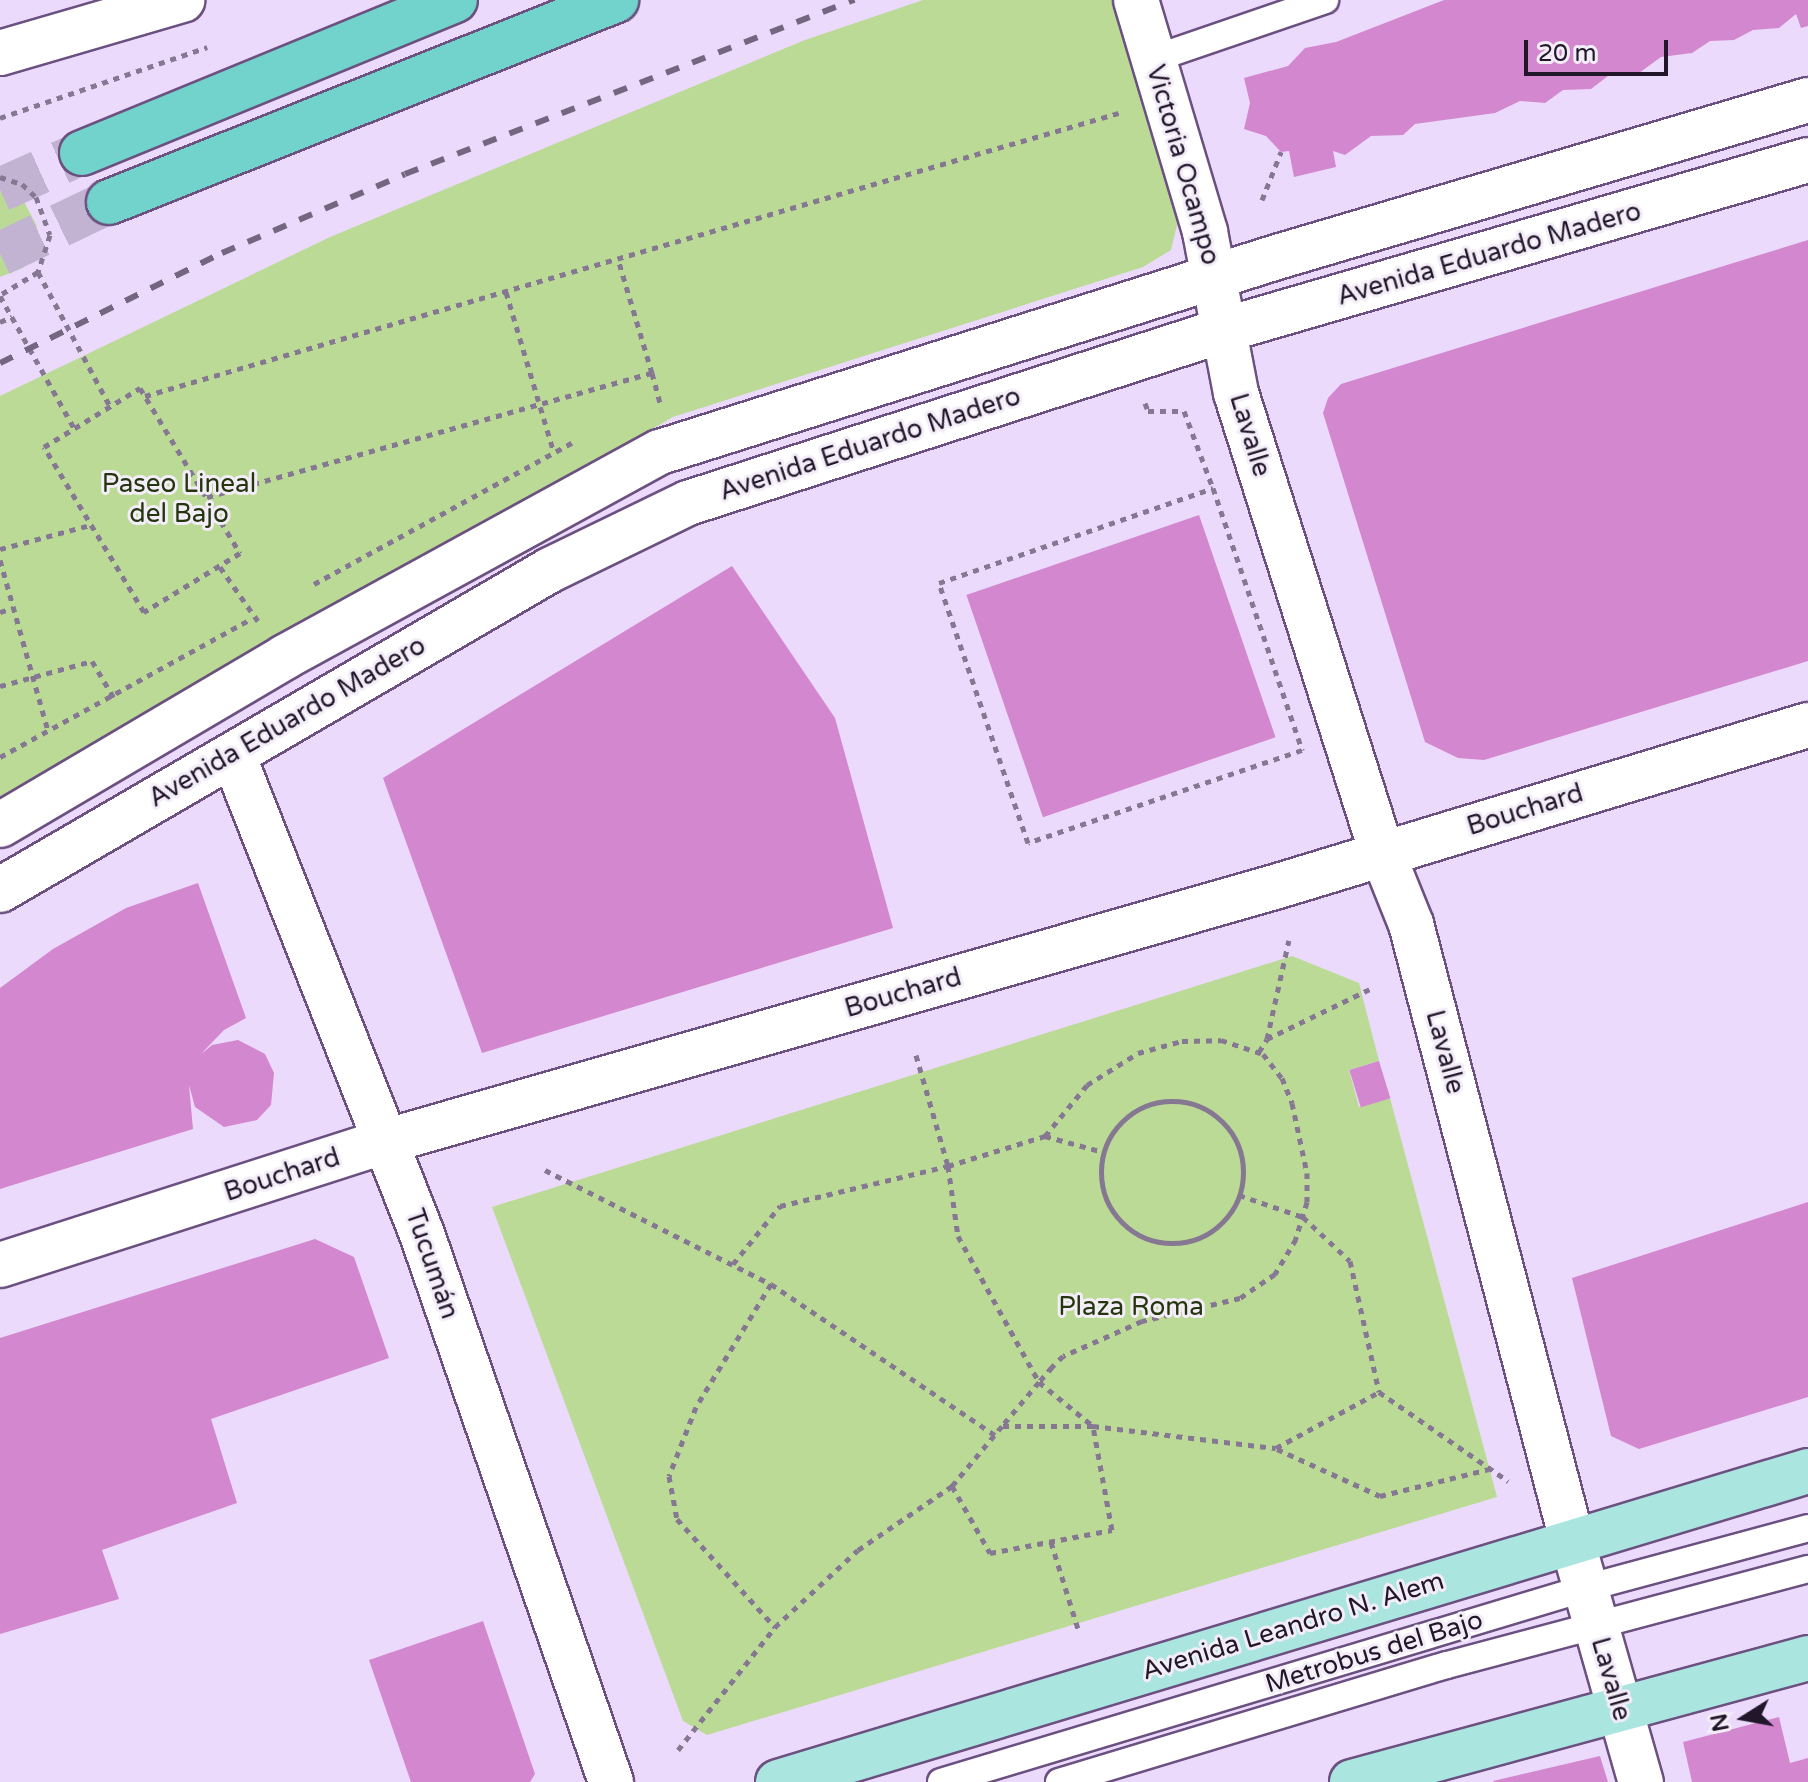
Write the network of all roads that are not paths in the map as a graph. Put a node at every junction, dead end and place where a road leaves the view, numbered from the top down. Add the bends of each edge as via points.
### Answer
1 (182, 0) edge
2 (455, 0) edge
3 (616, 0) edge
4 (1136, 0) edge
5 (1325, 0) edge
6 (1248, 12) edge
7 (0, 53) edge
8 (1153, 59) junction
9 (1808, 100) edge
10 (82, 153) tunnel mouth
11 (1808, 160) edge
12 (109, 202) tunnel mouth
13 (1214, 277) junction
14 (1224, 330) junction
15 (1808, 725) edge
16 (233, 755) junction
17 (0, 825) edge
18 (1382, 852) junction
19 (0, 890) edge
20 (387, 1141) junction
21 (0, 1265) edge
22 (1808, 1471) edge
23 (1808, 1528) edge
24 (1573, 1544) junction
25 (1808, 1569) edge
26 (1591, 1607) junction
27 (1808, 1658) edge
28 (1619, 1706) junction
29 (611, 1782) edge
30 (778, 1782) edge
31 (941, 1782) edge
32 (1059, 1782) edge
33 (1352, 1782) edge
34 (1641, 1782) edge

1 - 7 street
2 - 10 highway
3 - 12 highway
4 - 8 street, Victoria Ocampo
5 - 6 lane
6 - 8 lane
8 - 13 street, Victoria Ocampo
9 - 13 street, Avenida Eduardo Madero
11 - 14 street, Avenida Eduardo Madero
13 - 14 street, Victoria Ocampo
13 - 17 street, Avenida Eduardo Madero via 660,452 285,657
14 - 16 street, Avenida Eduardo Madero via 688,503 550,570
14 - 18 street, Lavalle via 1236,393
15 - 18 street, Bouchard
16 - 19 street, Avenida Eduardo Madero
16 - 20 street, Tucumán
18 - 20 street, Bouchard
18 - 24 street, Lavalle via 1411,924
20 - 21 street, Bouchard
20 - 29 street, Tucumán
22 - 24 main road, Avenida Leandro N. Alem
23 - 26 lane, Metrobus del Bajo
24 - 26 street, Lavalle
24 - 30 main road, Avenida Leandro N. Alem
25 - 26 lane, Metrobus del Bajo
26 - 28 street, Lavalle
26 - 31 lane, Metrobus del Bajo
26 - 32 lane, Metrobus del Bajo
27 - 28 main road
28 - 33 main road
28 - 34 street, Lavalle

